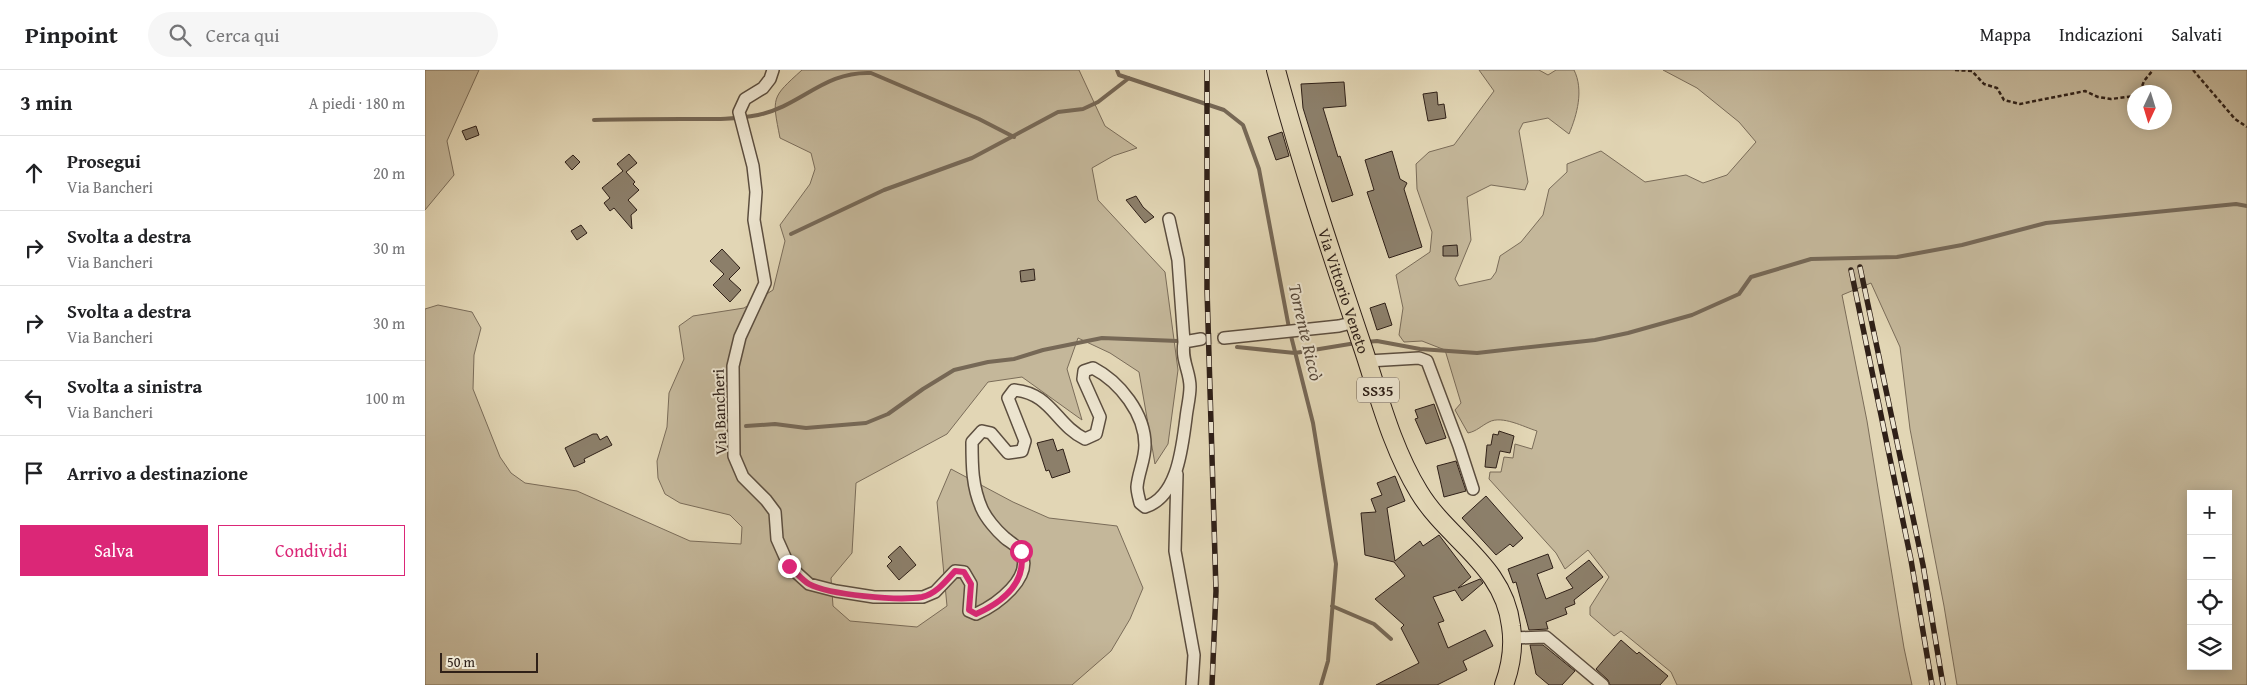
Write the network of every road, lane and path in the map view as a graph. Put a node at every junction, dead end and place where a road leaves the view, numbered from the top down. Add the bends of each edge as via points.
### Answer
1 (773, 70) edge
2 (1277, 70) edge
3 (1955, 70) edge
4 (2153, 70) edge
5 (2193, 70) edge
6 (2143, 85) edge
7 (2127, 97) edge
8 (2247, 127) edge
9 (1169, 219) dead end
10 (1347, 324) junction
11 (1225, 338) tunnel mouth
12 (1201, 339) tunnel mouth
13 (1184, 342) junction
14 (1368, 361) junction
15 (1177, 470) junction
16 (1473, 489) dead end
17 (1512, 638) junction
18 (1192, 685) edge
19 (1504, 685) edge
20 (1603, 685) edge

1 - 15 street, Via Bancheri via 763,88 745,99 739,112 753,166 756,192 754,220 765,283 740,337 733,366 734,456 743,477 775,512 777,539 789,566 809,584 874,597 923,597 935,592 955,571 964,572 971,584 969,610 976,614 991,607 1019,581 1023,565 1021,551 1002,535 982,510 972,479 972,442 982,430 991,433 1008,453 1022,450 1025,441 1008,398 1014,390 1045,401 1072,433 1085,439 1096,434 1100,417 1083,379 1084,371 1093,368 1126,397 1140,417 1145,444 1137,487 1140,502 1145,507 1153,504 1164,492
2 - 10 main road, Via Vittorio Veneto / SS35
3 - 7 path via 1972,71 1984,84 1997,88 2004,100 2020,104 2085,92 2111,99
4 - 6 path
5 - 8 path via 2235,119
9 - 13 street, Via Bancheri via 1178,260
10 - 11 street
10 - 14 main road, Via Vittorio Veneto / SS35
12 - 13 street
13 - 15 street, Via Bancheri via 1182,354 1190,386
14 - 16 street via 1419,358 1427,361
14 - 17 main road, Via Vittorio Veneto / SS35 via 1408,472 1428,506 1497,581 1510,617
15 - 18 street via 1175,551 1194,655
17 - 19 main road, Via Vittorio Veneto / SS35 via 1511,664
17 - 20 street via 1546,636

